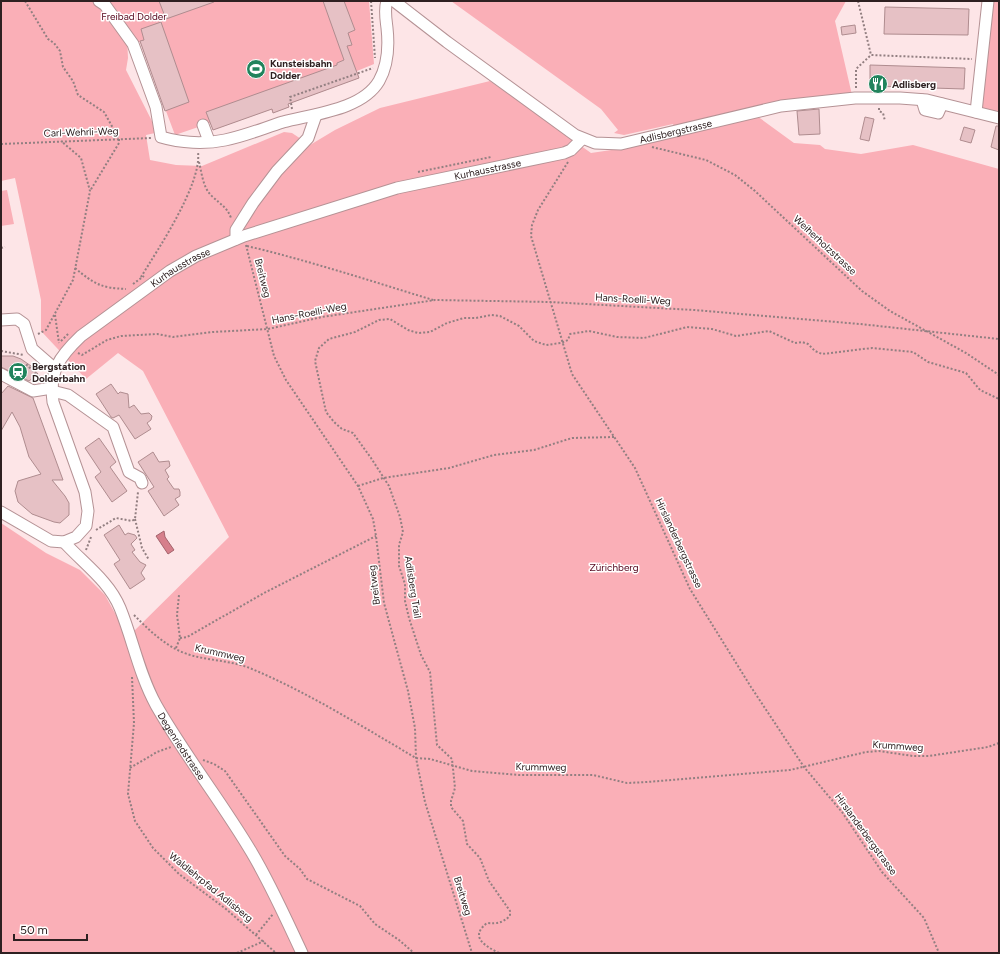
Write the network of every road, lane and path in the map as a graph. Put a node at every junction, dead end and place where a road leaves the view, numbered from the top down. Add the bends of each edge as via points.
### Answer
1 (26, 1) edge
2 (100, 1) edge
3 (371, 1) edge
4 (387, 1) edge
5 (394, 1) edge
6 (858, 1) edge
7 (988, 1) edge
8 (871, 55) junction
9 (981, 59) junction
10 (376, 60) dead end
11 (376, 67) dead end
12 (855, 98) junction
13 (293, 109) dead end
14 (976, 112) junction
15 (316, 115) junction
16 (999, 118) edge
17 (203, 125) dead end
18 (162, 137) junction
19 (119, 139) junction
20 (582, 139) junction
21 (61, 141) junction
22 (209, 141) junction
23 (196, 142) junction
24 (634, 142) junction
25 (1, 144) edge
26 (571, 150) junction
27 (199, 161) junction
28 (90, 191) junction
29 (240, 238) junction
30 (5, 247) dead end
31 (1, 248) edge
32 (75, 268) junction
33 (141, 278) dead end
34 (126, 289) dead end
35 (435, 300) junction
36 (550, 302) junction
37 (55, 314) junction
38 (1, 320) edge
39 (268, 329) junction
40 (926, 331) junction
41 (28, 338) junction
42 (999, 339) edge
43 (562, 343) junction
44 (63, 346) junction
45 (1, 351) edge
46 (40, 357) junction
47 (55, 369) junction
48 (21, 372) dead end
49 (1, 374) edge
50 (35, 374) dead end
51 (999, 375) edge
52 (52, 389) junction
53 (999, 399) edge
54 (614, 436) junction
55 (383, 478) junction
56 (142, 483) joint
57 (358, 486) junction
58 (1, 512) edge
59 (135, 519) junction
60 (376, 536) junction
61 (64, 542) junction
62 (79, 558) junction
63 (149, 560) dead end
64 (179, 595) dead end
65 (120, 608) junction
66 (180, 638) junction
67 (176, 648) junction
68 (137, 663) junction
69 (179, 743) junction
70 (999, 743) edge
71 (187, 755) junction
72 (416, 758) junction
73 (452, 767) junction
74 (804, 767) junction
75 (130, 768) junction
76 (280, 906) junction
77 (256, 934) junction
78 (264, 941) junction
79 (237, 953) edge
80 (276, 953) edge
81 (302, 953) edge
82 (414, 953) edge
83 (472, 953) edge
84 (499, 953) edge
85 (939, 953) edge

1 - 19 path via 48,39 60,51 63,67 73,81 78,95 104,112
2 - 18 street via 133,44 156,107
3 - 10 path
4 - 15 street via 386,60 379,80 368,95
5 - 20 street, Adlisbergstrasse via 441,38
6 - 8 path
7 - 9 street
8 - 9 path
8 - 12 path via 856,69
9 - 14 street
11 - 13 path via 290,97
12 - 14 street, Adlisbergstrasse via 922,100
12 - 24 street, Adlisbergstrasse via 781,106
14 - 16 street, Adlisbergstrasse
15 - 22 street via 224,140
15 - 29 street via 308,138 276,171 253,203
17 - 22 street
18 - 19 path, Carl-Wehrli-Weg
18 - 23 street via 173,141
19 - 21 path, Carl-Wehrli-Weg
19 - 28 path
20 - 24 street, Adlisbergstrasse via 608,144
20 - 26 street, Kurhausstrasse
21 - 25 path, Carl-Wehrli-Weg
21 - 28 path via 81,158
22 - 23 street
23 - 27 path, Breitweg
24 - 40 path, Weiherholzstrasse via 706,160 735,175 862,291 890,311
26 - 29 street, Kurhausstrasse via 397,188
26 - 36 path, Hirslanderbergstrasse via 566,166 538,210 532,225 533,248
27 - 29 path, Breitweg via 208,191 229,212
27 - 33 path via 179,215
28 - 32 path
29 - 35 path
29 - 39 path, Breitweg
29 - 44 street, Kurhausstrasse via 196,256 170,271 81,336
30 - 31 path
32 - 34 path via 91,281 106,288
32 - 37 path via 73,280
35 - 36 path, Hans-Roelli-Weg
35 - 39 path, Hans-Roelli-Weg via 322,317
36 - 40 path, Hans-Roelli-Weg via 694,310
36 - 43 path, Hirslanderbergstrasse
37 - 41 path via 42,333
37 - 44 path
38 - 41 street via 17,319 24,324
39 - 44 path, Hans-Roelli-Weg via 173,337 158,334 121,336 107,340 82,354
39 - 57 path, Breitweg via 274,356 286,380
40 - 42 path, Hans-Roelli-Weg
40 - 51 path, Weiherholzstrasse
41 - 46 street via 32,349
43 - 53 path via 568,340 570,334 588,331 617,337 644,338 688,327 712,329 736,336 769,331 795,343 808,344 822,354 872,348 913,352 928,362 966,373 980,390
43 - 54 path, Hirslanderbergstrasse via 572,374
43 - 55 path, Adlisberg Trail via 546,345 534,341 519,326 491,314 464,318 446,323 430,332 418,333 390,319 379,320 355,332 329,339 320,348 315,361 326,412 342,429 352,433
44 - 47 street, Kurhausstrasse
45 - 46 path
46 - 47 street
47 - 52 street, Kurhausstrasse
48 - 50 path via 27,365
49 - 52 street via 33,391
52 - 56 street via 68,395 112,427 129,472 140,478
52 - 61 street, Kurhausstrasse via 54,402 85,492 88,511 86,526 76,537
54 - 55 path via 572,438 551,446 494,455 449,468
54 - 74 path, Hirslanderbergstrasse via 635,468 690,589
55 - 57 path
55 - 73 path, Adlisberg Trail via 389,486 400,517 403,532 399,545 399,566 405,584 409,618 421,655 430,672 437,745 452,759
56 - 59 path via 138,487
57 - 60 path, Breitweg via 373,519
58 - 61 street via 38,536
59 - 62 path via 132,522 116,518 97,528 88,541 86,551
59 - 63 path via 142,548
60 - 66 path via 266,592 187,637
60 - 72 path, Breitweg via 384,603 408,690 415,728
61 - 62 street, Degenriedstrasse
62 - 65 street, Degenriedstrasse via 95,572
64 - 66 path via 177,615
65 - 67 path, Krummweg via 127,608 154,634
65 - 68 street, Degenriedstrasse
66 - 67 path
67 - 72 path, Krummweg via 188,654 236,663 253,669 326,706
68 - 69 street, Degenriedstrasse via 155,704
68 - 75 path, Waldlehrpfad Adlisberg via 132,670 134,724
69 - 71 street, Degenriedstrasse
69 - 75 path
70 - 74 path, Krummweg via 929,756 866,752
71 - 76 street, Degenriedstrasse via 252,852
71 - 82 path via 214,764 225,771 285,856 300,868 307,879 360,906 375,924 400,940
72 - 73 path, Krummweg via 430,759
72 - 83 path, Breitweg via 425,802
73 - 74 path, Krummweg via 519,775 593,775 627,783 722,777
73 - 84 path, Adlisberg Trail via 455,788 451,807 463,821 467,844 480,858 489,881 510,911 510,916 504,921 498,924 487,923 479,933 480,941 488,949
74 - 85 path, Hirslanderbergstrasse via 842,812 882,872 924,918
75 - 77 path, Waldlehrpfad Adlisberg via 128,794 135,821 153,848 179,874
76 - 77 path
76 - 81 street, Degenriedstrasse
77 - 78 path, Waldlehrpfad Adlisberg
78 - 79 path
78 - 80 path, Waldlehrpfad Adlisberg

